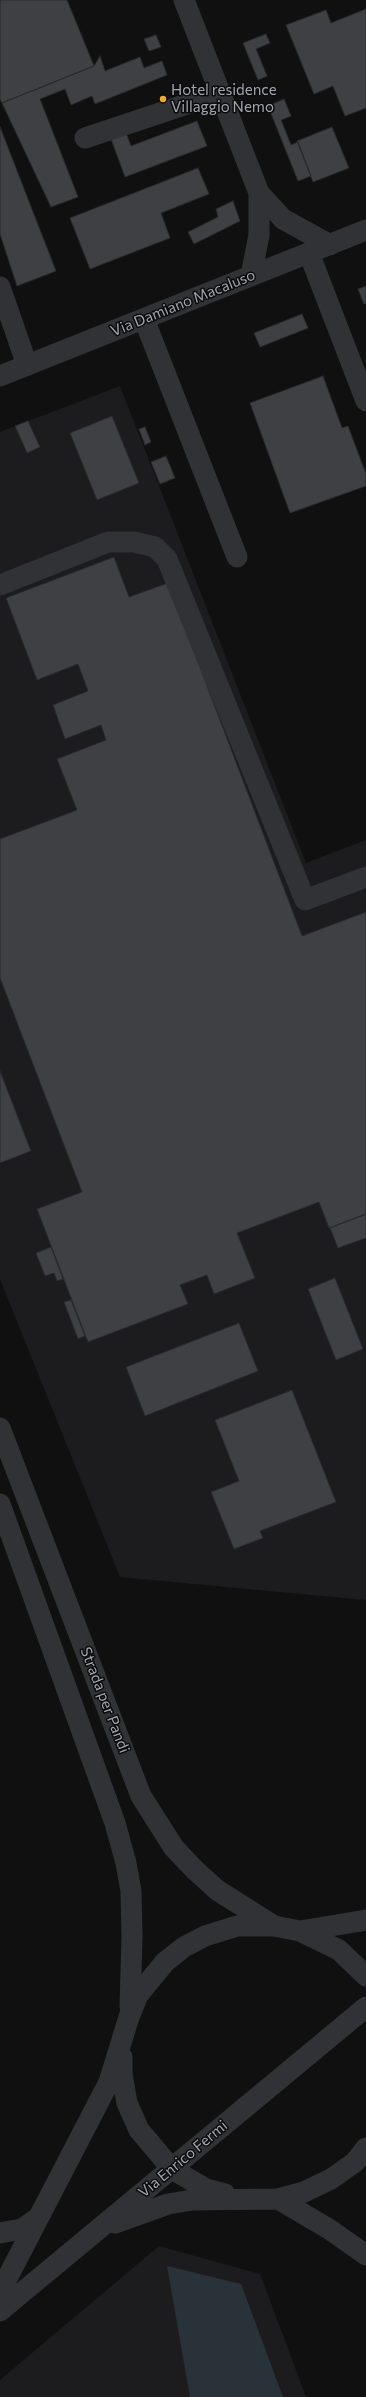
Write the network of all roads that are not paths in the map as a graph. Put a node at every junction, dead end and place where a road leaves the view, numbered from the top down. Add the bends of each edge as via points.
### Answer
1 (184, 0) edge
2 (220, 93) junction
3 (85, 138) dead end
4 (259, 193) junction
5 (366, 230) edge
6 (330, 245) junction
7 (309, 253) junction
8 (251, 276) junction
9 (0, 287) edge
10 (144, 319) junction
11 (27, 365) junction
12 (0, 376) edge
13 (366, 401) edge
14 (237, 557) dead end
15 (0, 585) edge
16 (366, 877) edge
17 (0, 1428) edge
18 (0, 1504) edge
19 (366, 1920) edge
20 (274, 1926) junction
21 (300, 1931) junction
22 (366, 1976) edge
23 (366, 2007) edge
24 (129, 2017) junction
25 (123, 2044) junction
26 (366, 2148) edge
27 (172, 2169) junction
28 (241, 2199) junction
29 (278, 2199) junction
30 (39, 2217) junction
31 (98, 2229) junction
32 (0, 2233) edge
33 (366, 2255) edge
34 (0, 2289) edge
35 (23, 2292) junction
36 (0, 2311) edge

1 - 2 street
2 - 3 street
2 - 4 street
4 - 6 street via 283,219
4 - 8 street via 259,235
5 - 6 street, Via Damiano Macaluso
6 - 7 street, Via Damiano Macaluso
7 - 8 street, Via Damiano Macaluso
7 - 13 street
8 - 10 street, Via Damiano Macaluso
9 - 11 street
10 - 11 street, Via Damiano Macaluso
10 - 14 street
11 - 12 street, Via Damiano Macaluso
15 - 16 street via 108,542 134,542 155,547 167,559 305,900
17 - 20 street, Strada per Pandi via 141,1796 174,1848 196,1870 217,1890
18 - 24 street, Strada per Pandi via 115,1823 126,1863 131,1891 132,1936
19 - 21 street
20 - 21 street
20 - 24 street via 237,1926 206,1936 184,1947 150,1978 138,1995
21 - 22 street via 339,1950
23 - 27 street, Via Enrico Fermi
24 - 25 street
25 - 27 street via 122,2074 127,2103 139,2130
25 - 30 street via 109,2082
26 - 29 street via 355,2162 331,2179 304,2192
27 - 28 street via 206,2189
27 - 31 street, Via Enrico Fermi
28 - 29 street
28 - 31 street via 192,2200 168,2204
29 - 33 street via 329,2229
30 - 32 street via 22,2229
30 - 34 street
31 - 35 street, Via Enrico Fermi
34 - 35 street via 13,2294
35 - 36 street, Via Enrico Fermi

